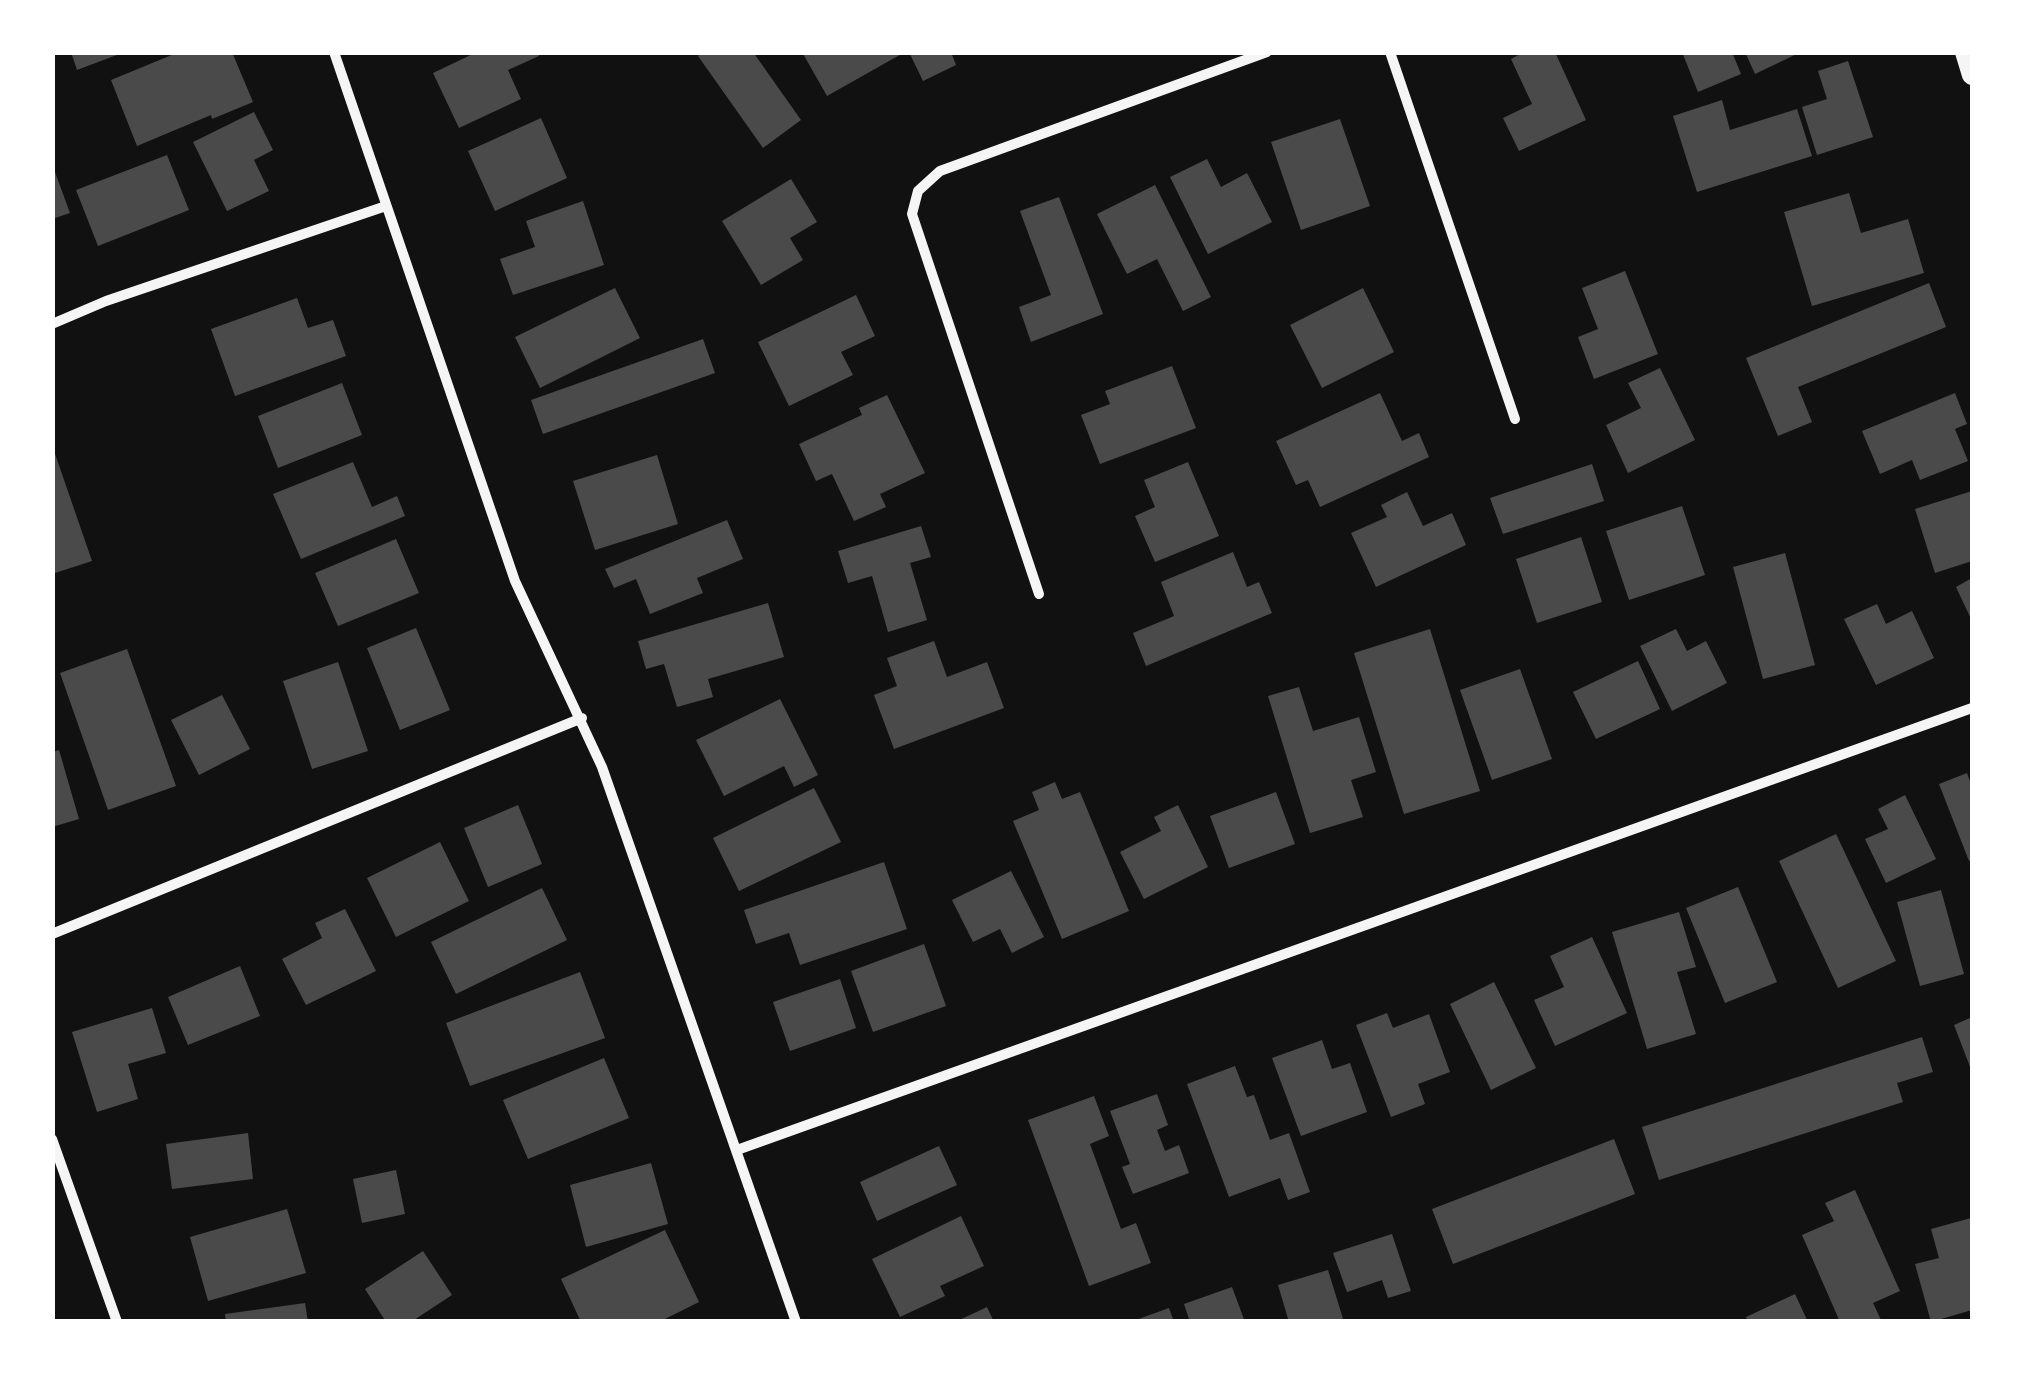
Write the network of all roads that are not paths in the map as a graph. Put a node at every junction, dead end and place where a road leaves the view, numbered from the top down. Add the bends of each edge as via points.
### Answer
1 (334, 52) edge
2 (1268, 52) edge
3 (1390, 52) edge
4 (1965, 52) edge
5 (1972, 75) edge
6 (386, 206) junction
7 (52, 324) edge
8 (1515, 418) dead end
9 (1040, 594) dead end
10 (1972, 708) edge
11 (582, 718) junction
12 (52, 934) edge
13 (52, 1139) edge
14 (737, 1150) junction
15 (117, 1322) edge
16 (796, 1322) edge

1 - 6 street
2 - 9 street via 940,171 918,191 912,214
3 - 8 street
4 - 5 main road
6 - 7 street
6 - 11 street via 515,581
10 - 14 street
11 - 12 street
11 - 14 street
13 - 15 street
14 - 16 street

